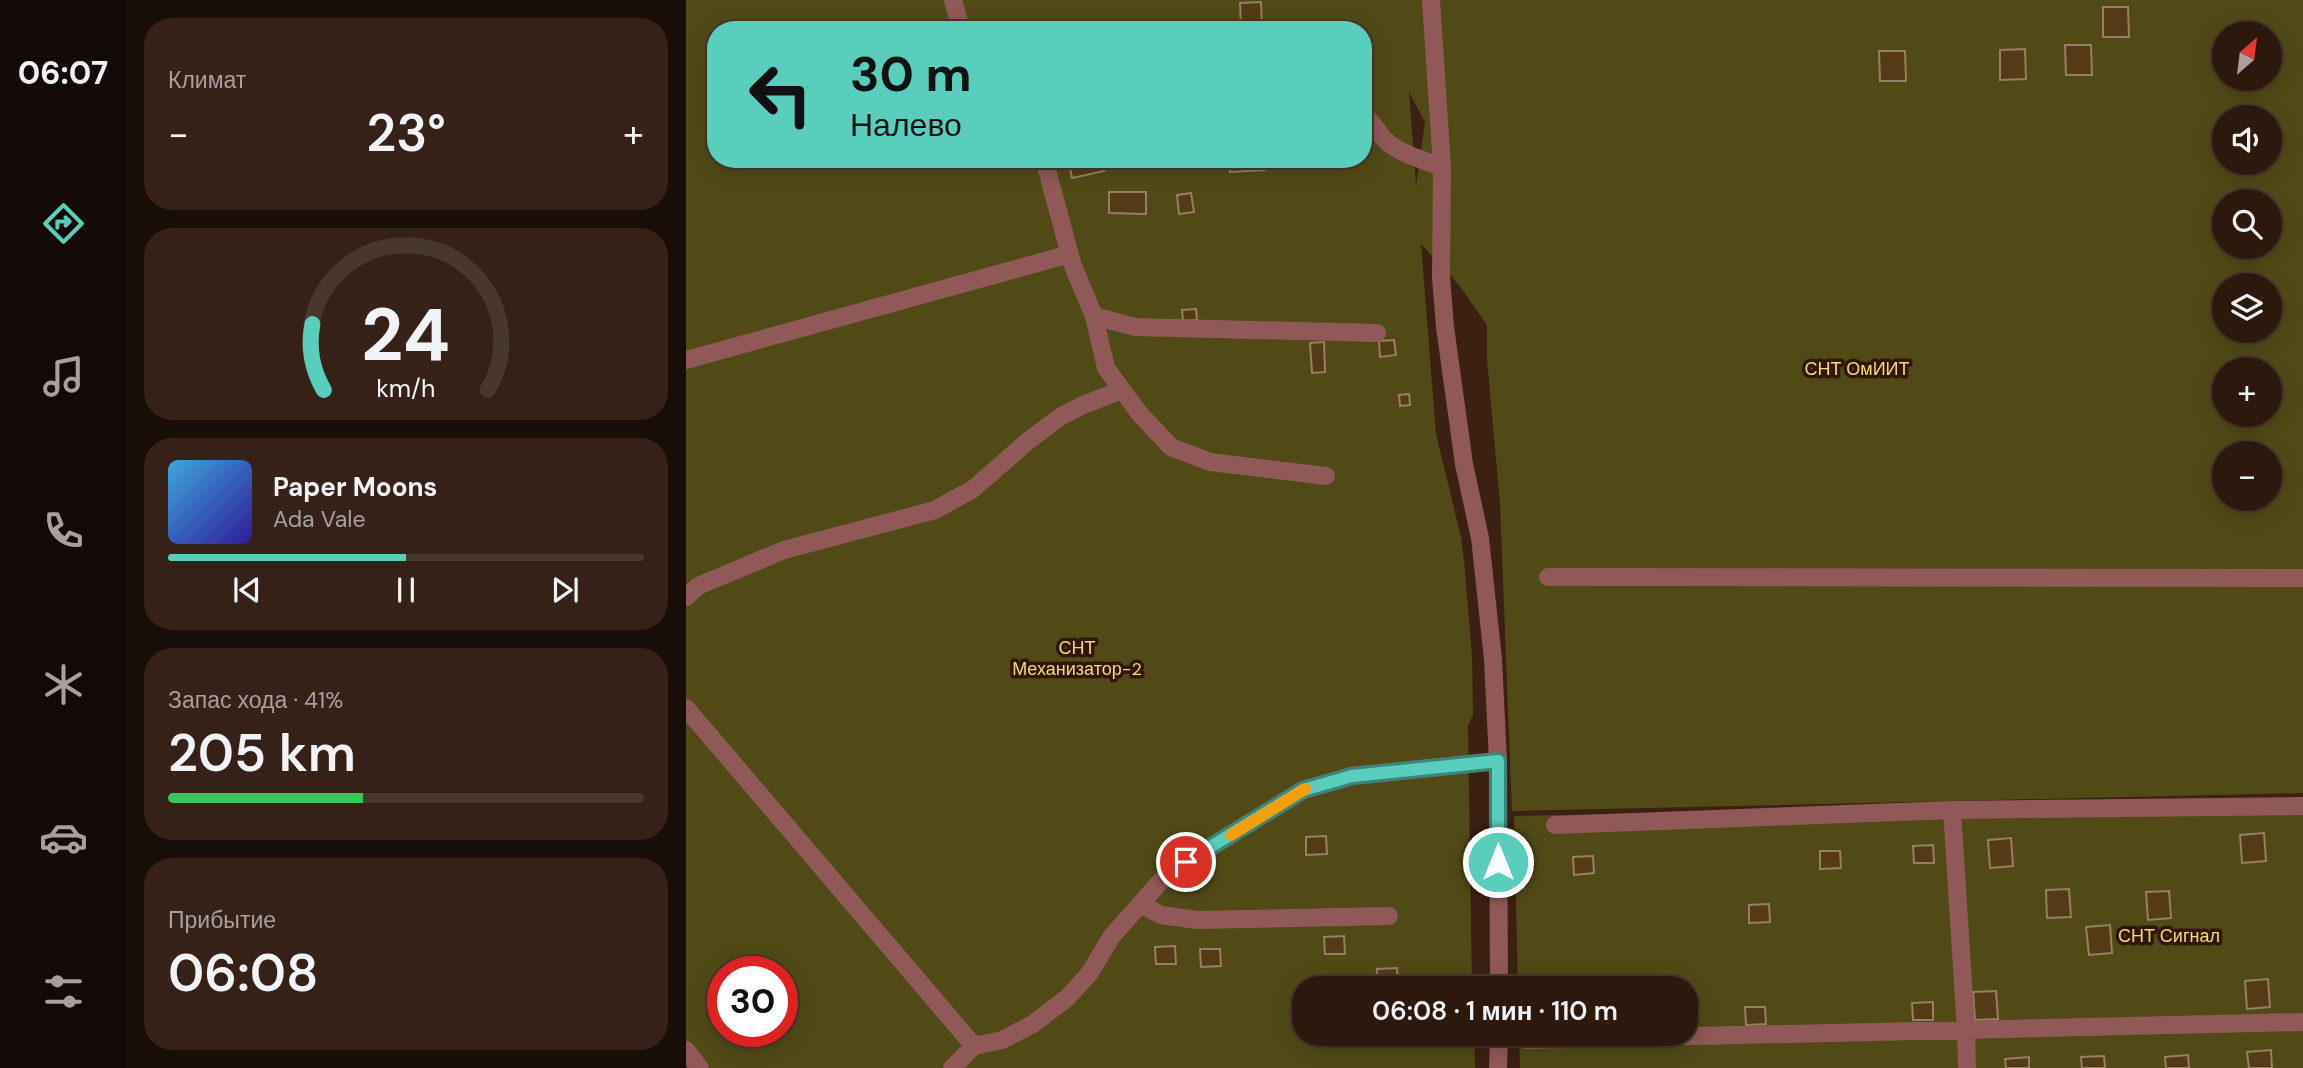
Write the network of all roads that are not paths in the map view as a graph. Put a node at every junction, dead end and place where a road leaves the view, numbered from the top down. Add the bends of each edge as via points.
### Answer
1 (953, 0) edge
2 (1431, 0) edge
3 (959, 21) edge
4 (1372, 121) edge
5 (1442, 167) junction
6 (1046, 168) edge
7 (1070, 254) junction
8 (1094, 316) junction
9 (1377, 333) dead end
10 (686, 360) edge
11 (1122, 390) junction
12 (1326, 476) dead end
13 (1548, 577) dead end
14 (2303, 578) edge
15 (686, 597) edge
16 (686, 708) edge
17 (1498, 761) junction
18 (2303, 806) edge
19 (1952, 810) junction
20 (1555, 825) dead end
21 (1140, 904) junction
22 (1389, 916) dead end
23 (1499, 976) edge
24 (2303, 1022) edge
25 (1966, 1030) junction
26 (1698, 1036) edge
27 (974, 1045) junction
28 (1499, 1046) edge
29 (686, 1050) edge
30 (700, 1068) edge
31 (952, 1068) edge
32 (1498, 1068) edge
33 (1967, 1068) edge

1 - 3 street
2 - 5 street
4 - 5 street via 1385,140 1412,157
5 - 17 street via 1445,327 1464,464 1480,538
6 - 7 street
7 - 8 street
7 - 10 street
8 - 9 street via 1135,327
8 - 11 street via 1106,368
11 - 12 street via 1171,447 1210,462
11 - 15 street via 1060,417 973,489 935,510 784,550 698,586
13 - 14 street
16 - 27 street
17 - 21 street via 1352,776 1303,790 1167,874
17 - 23 street
18 - 19 street
19 - 20 street
19 - 25 street
21 - 22 street via 1161,915 1197,920
21 - 27 street via 1067,998 1002,1040
24 - 25 street
25 - 26 street
25 - 33 street
27 - 31 street
28 - 32 street
29 - 30 street

